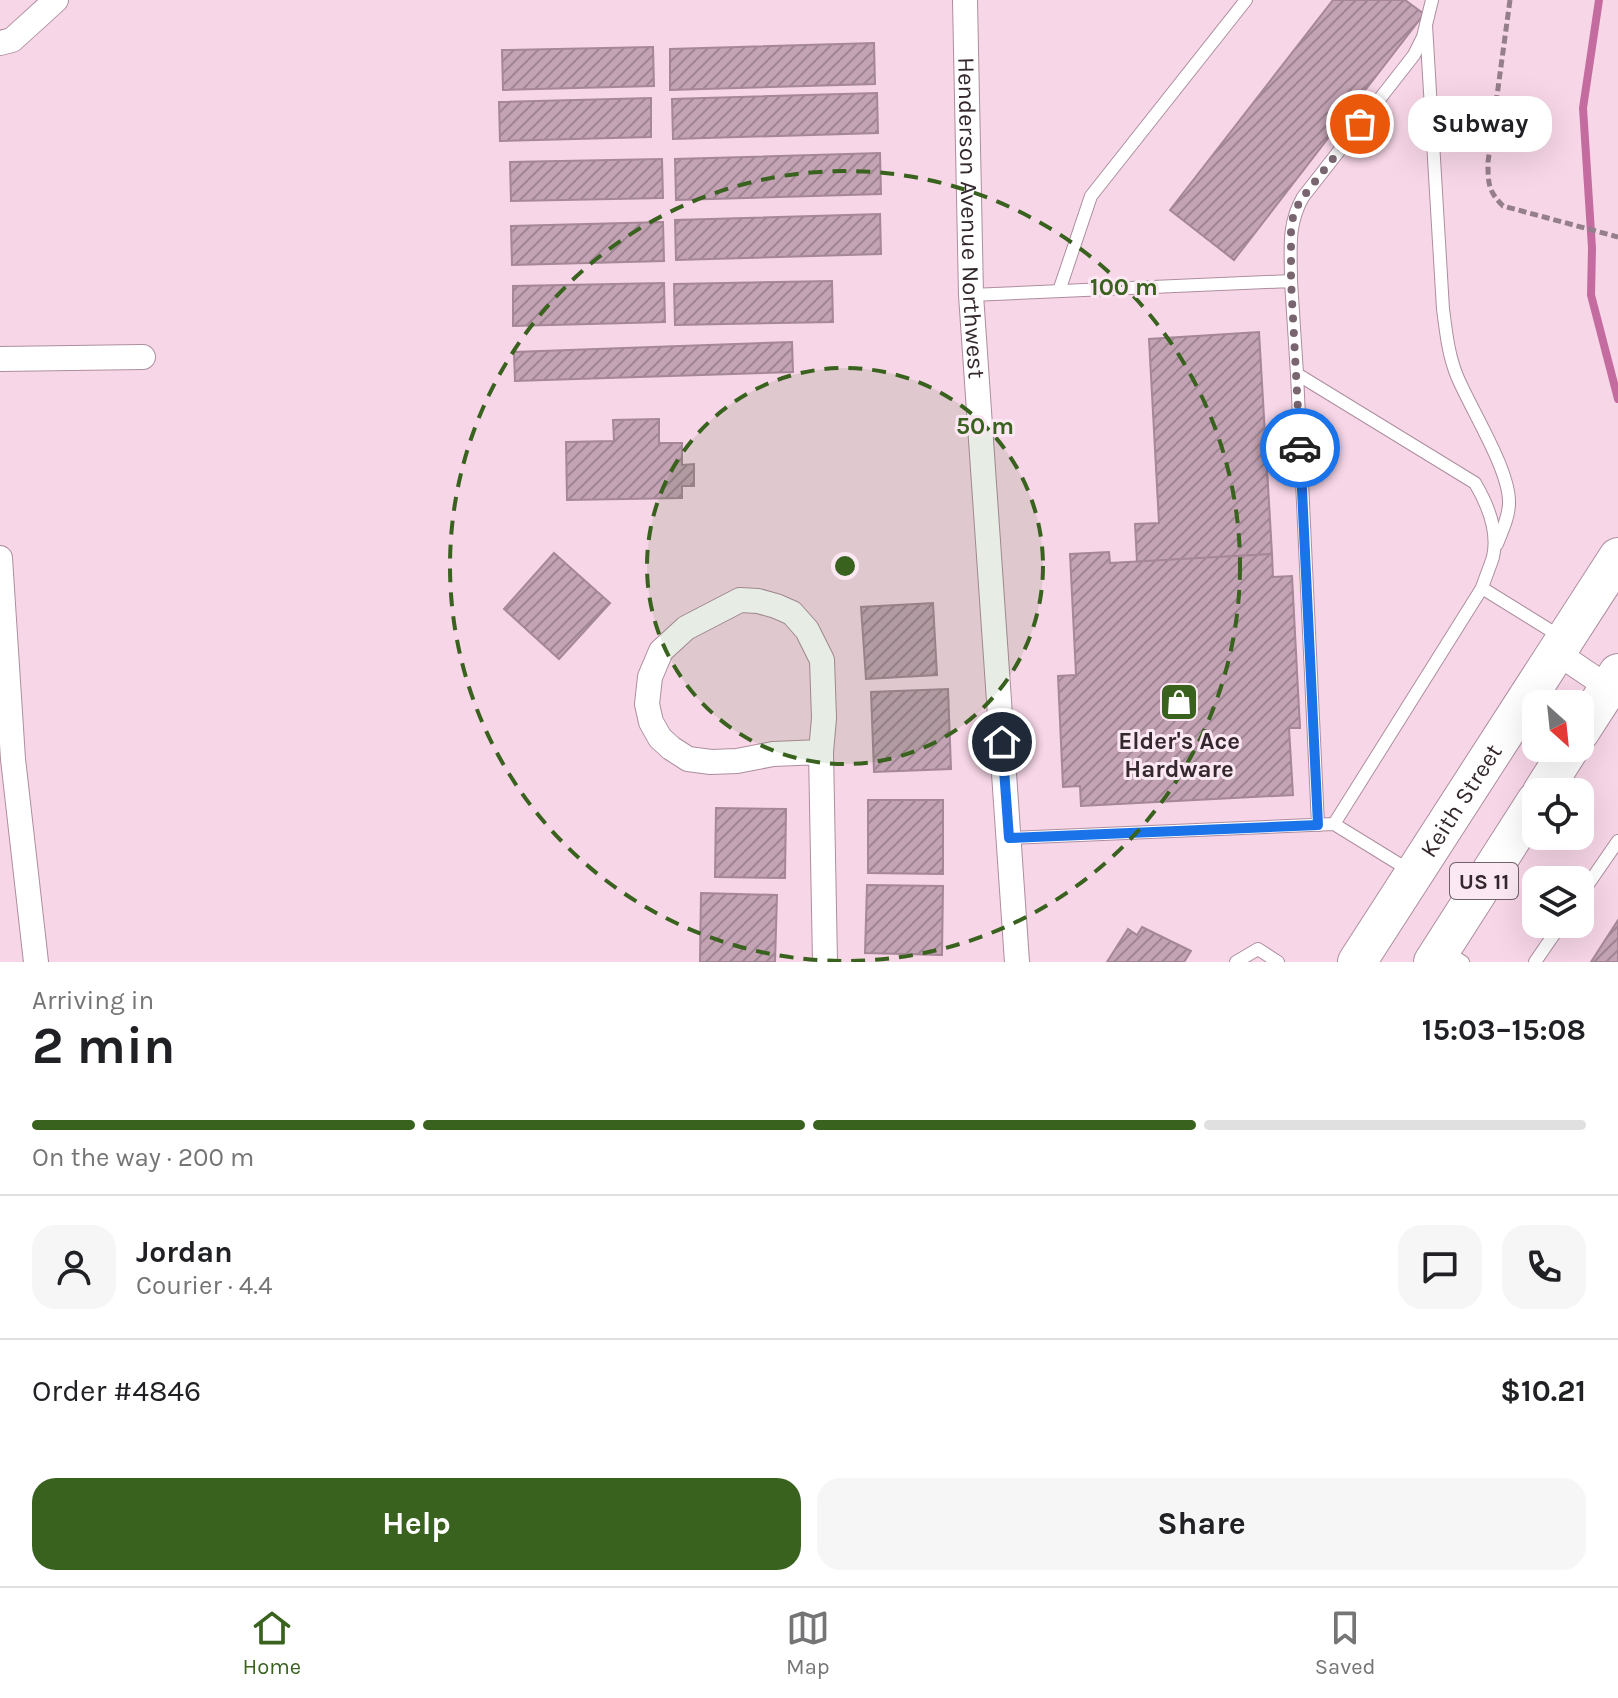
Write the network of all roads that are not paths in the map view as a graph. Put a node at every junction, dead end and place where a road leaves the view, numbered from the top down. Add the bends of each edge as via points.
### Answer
1 (56, 0) edge
2 (965, 0) edge
3 (1246, 0) edge
4 (1432, 0) edge
5 (1426, 25) junction
6 (0, 43) edge
7 (1291, 281) junction
8 (1059, 291) junction
9 (971, 295) junction
10 (143, 357) dead end
11 (0, 359) edge
12 (1297, 374) junction
13 (1493, 555) junction
14 (0, 558) edge
15 (1618, 558) edge
16 (1482, 588) junction
17 (1561, 646) junction
18 (1615, 685) edge
19 (1594, 713) edge
20 (821, 752) junction
21 (1334, 824) junction
22 (1318, 825) junction
23 (1522, 825) edge
24 (1009, 838) junction
25 (1618, 841) edge
26 (1414, 873) junction
27 (1594, 876) edge
28 (1551, 938) edge
29 (1446, 957) edge
30 (36, 962) edge
31 (825, 962) edge
32 (1017, 962) edge
33 (1239, 962) edge
34 (1278, 962) edge
35 (1357, 962) edge
36 (1535, 962) edge

1 - 6 street via 12,40
2 - 9 street, Henderson Avenue Northwest
3 - 8 lane via 1091,196
4 - 5 lane
5 - 7 lane via 1414,55 1295,210
5 - 13 lane via 1449,349 1508,492 1508,512
7 - 8 lane
7 - 12 lane
8 - 9 lane
9 - 24 street, Henderson Avenue Northwest
10 - 11 street
12 - 13 lane via 1475,483 1490,512
12 - 22 lane
13 - 16 lane
14 - 30 street via 13,759
15 - 17 main road, Keith Street / US 11
16 - 17 lane
16 - 21 lane
17 - 18 street
17 - 26 main road, Keith Street / US 11
18 - 19 main road
20 - 20 street via 822,660 792,613 740,600 686,628 661,651 647,704 660,738 680,754 711,762
20 - 31 street
21 - 22 lane
21 - 26 lane
22 - 24 lane
23 - 29 main road, US 11
24 - 32 street, Henderson Avenue Northwest
25 - 27 lane
26 - 35 main road, Keith Street / US 11
28 - 36 lane
33 - 34 lane via 1258,949

